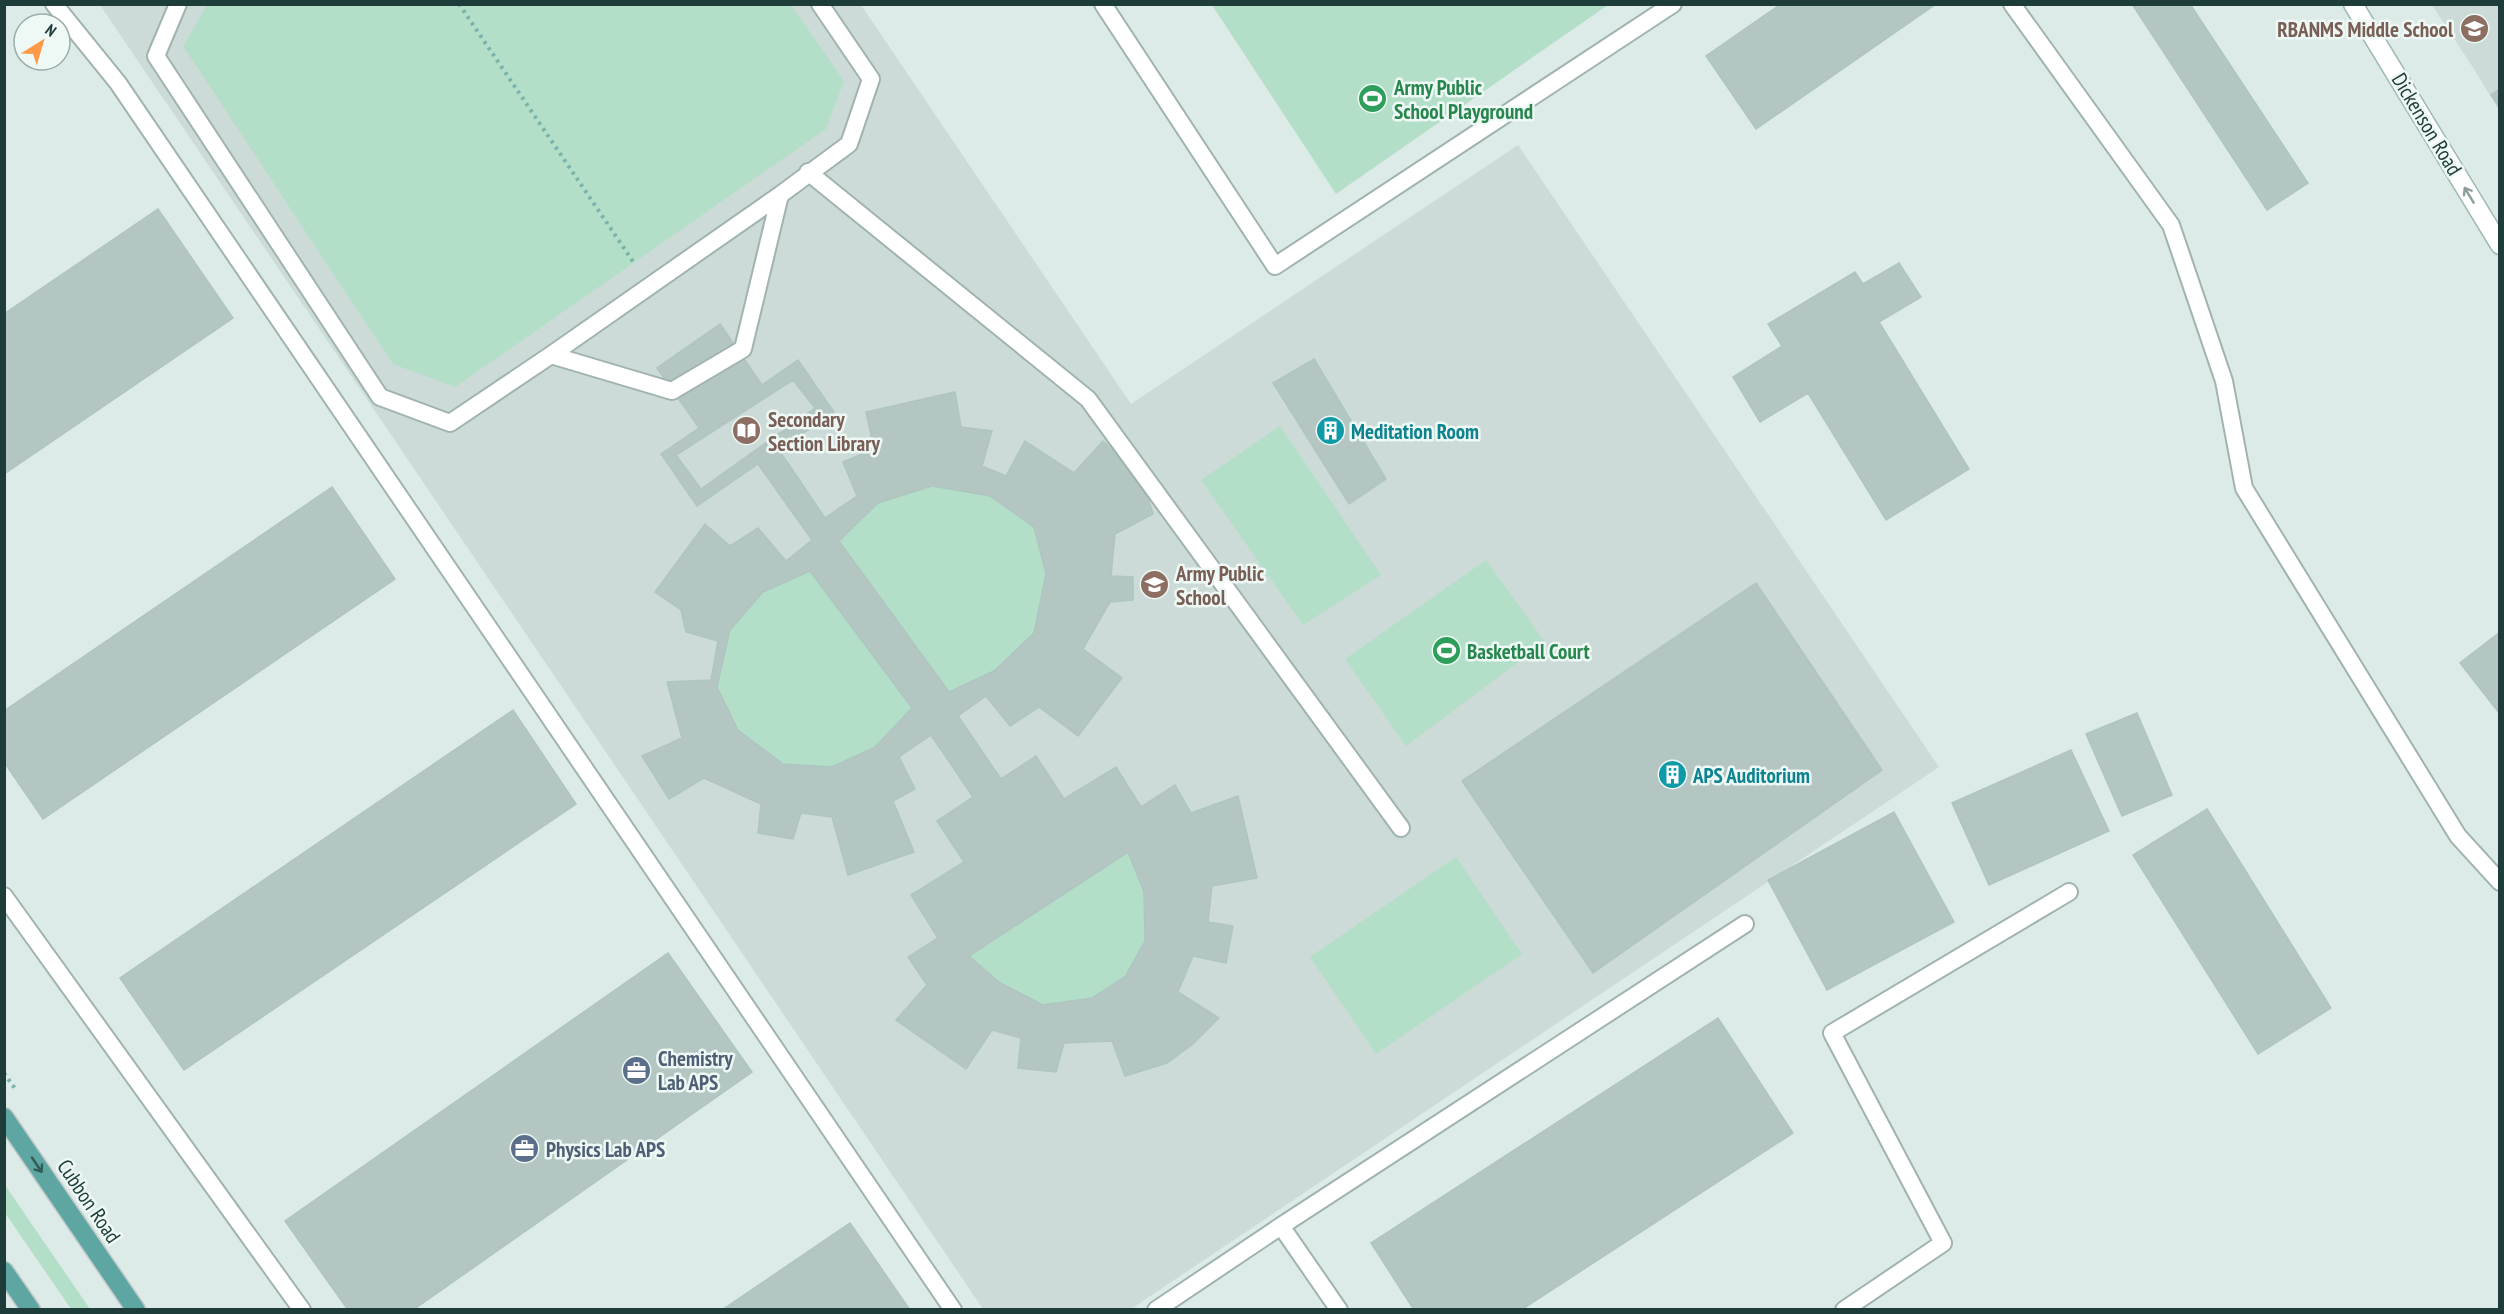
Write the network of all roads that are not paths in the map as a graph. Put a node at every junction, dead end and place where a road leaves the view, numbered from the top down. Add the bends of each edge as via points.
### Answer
1 (54, 4) edge
2 (178, 4) edge
3 (820, 4) edge
4 (1103, 4) edge
5 (1673, 4) edge
6 (2012, 4) edge
7 (2353, 4) edge
8 (808, 172) junction
9 (780, 195) junction
10 (2499, 245) edge
11 (551, 356) junction
12 (1401, 828) dead end
13 (2499, 882) edge
14 (2068, 892) dead end
15 (4, 896) edge
16 (1745, 924) dead end
17 (4, 1117) edge
18 (1281, 1226) junction
19 (4, 1271) edge
20 (31, 1310) edge
21 (136, 1310) edge
22 (302, 1310) edge
23 (953, 1310) edge
24 (1156, 1310) edge
25 (1339, 1310) edge
26 (1844, 1310) edge

1 - 23 lane via 118,83
2 - 11 lane via 156,56 380,397 450,423
3 - 8 lane via 871,79 849,144
4 - 5 lane via 1275,266
6 - 13 lane via 2171,225 2224,381 2244,488 2458,836
10 -> 7 main road, Dickenson Road
8 - 9 lane
8 - 12 lane via 1088,399
9 - 11 lane
9 - 11 lane via 743,349 672,391
14 - 26 lane via 1832,1033 1943,1243
15 - 22 lane
16 - 18 lane
17 -> 21 main road, Cubbon Road
18 - 24 lane
18 - 25 lane
19 - 20 main road

